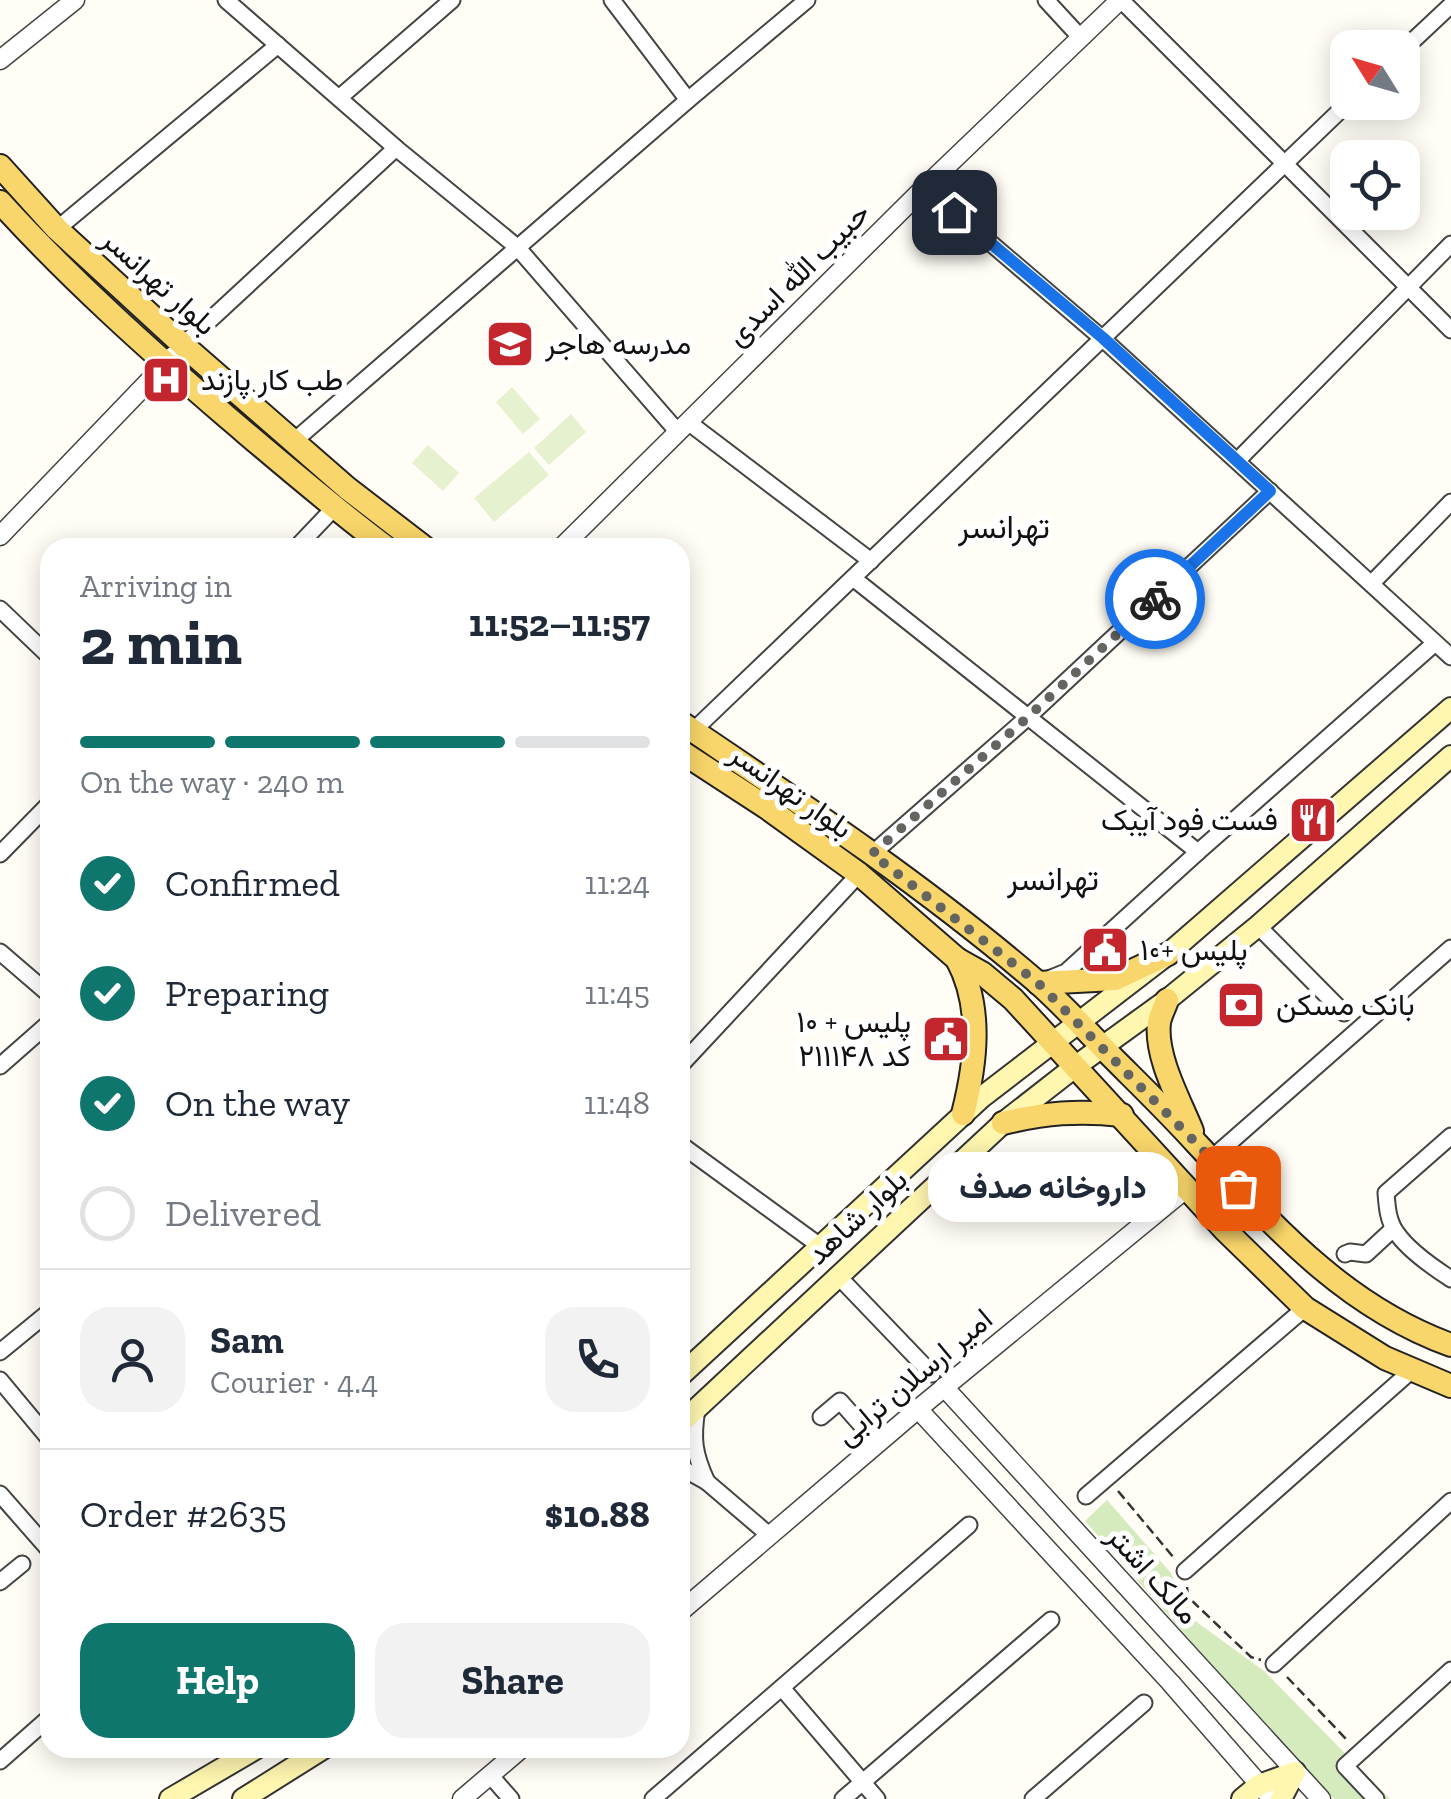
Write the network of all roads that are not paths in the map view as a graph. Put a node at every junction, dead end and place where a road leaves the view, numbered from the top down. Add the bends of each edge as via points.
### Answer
1 (75, 0) edge
2 (226, 0) edge
3 (452, 0) edge
4 (612, 0) edge
5 (806, 0) edge
6 (1046, 0) edge
7 (1121, 0) edge
8 (1451, 5) edge
9 (1420, 35) edge
10 (1081, 38) junction
11 (278, 45) junction
12 (0, 60) edge
13 (339, 98) junction
14 (688, 100) junction
15 (1330, 120) edge
16 (396, 148) junction
17 (1285, 164) junction
18 (0, 166) edge
19 (925, 187) junction
20 (4, 214) edge
21 (57, 230) junction
22 (1451, 244) edge
23 (516, 248) junction
24 (1408, 287) junction
25 (1451, 330) edge
26 (1103, 338) junction
27 (183, 345) junction
28 (166, 364) junction
29 (683, 426) junction
30 (293, 442) junction
31 (1236, 461) junction
32 (1270, 491) junction
33 (1451, 502) edge
34 (334, 508) junction
35 (0, 536) edge
36 (306, 538) edge
37 (374, 538) edge
38 (412, 538) edge
39 (571, 538) edge
40 (871, 561) junction
41 (853, 578) junction
42 (1372, 583) junction
43 (0, 610) edge
44 (1435, 642) junction
45 (40, 648) edge
46 (1451, 657) edge
47 (1451, 708) edge
48 (1028, 717) junction
49 (690, 729) edge
50 (690, 738) edge
51 (690, 740) edge
52 (1451, 756) edge
53 (40, 813) edge
54 (1198, 852) junction
55 (0, 854) edge
56 (872, 854) junction
57 (859, 874) junction
58 (1258, 926) junction
59 (1451, 948) edge
60 (0, 952) edge
61 (1168, 954) junction
62 (957, 958) junction
63 (1038, 983) junction
64 (40, 986) edge
65 (1167, 1000) junction
66 (1344, 1013) dead end
67 (1079, 1023) junction
68 (40, 1031) edge
69 (1054, 1042) junction
70 (1102, 1047) junction
71 (690, 1055) edge
72 (0, 1066) edge
73 (1076, 1066) junction
74 (982, 1096) junction
75 (963, 1114) junction
76 (1122, 1115) junction
77 (1003, 1123) junction
78 (1451, 1136) edge
79 (690, 1151) edge
80 (1204, 1152) junction
81 (1186, 1188) junction
82 (1393, 1229) junction
83 (820, 1246) junction
84 (1345, 1254) dead end
85 (838, 1276) junction
86 (1451, 1280) edge
87 (1306, 1308) junction
88 (40, 1319) edge
89 (1451, 1344) edge
90 (0, 1352) edge
91 (690, 1367) edge
92 (1410, 1370) junction
93 (0, 1380) edge
94 (938, 1380) junction
95 (1451, 1386) edge
96 (696, 1408) junction
97 (918, 1409) junction
98 (690, 1414) edge
99 (821, 1417) dead end
100 (40, 1428) edge
101 (877, 1444) junction
102 (690, 1473) edge
103 (707, 1482) junction
104 (0, 1494) edge
105 (1086, 1496) dead end
106 (1451, 1501) edge
107 (969, 1525) dead end
108 (770, 1535) junction
109 (40, 1540) edge
110 (22, 1564) dead end
111 (1185, 1571) road end
112 (0, 1582) edge
113 (690, 1603) edge
114 (1051, 1620) dead end
115 (1274, 1664) road end
116 (1451, 1670) edge
117 (782, 1688) junction
118 (1144, 1703) dead end
119 (40, 1726) edge
120 (223, 1758) edge
121 (311, 1758) edge
122 (510, 1758) edge
123 (0, 1762) edge
124 (1295, 1772) junction
125 (490, 1775) junction
126 (862, 1782) junction
127 (272, 1789) edge
128 (1266, 1792) edge
129 (170, 1799) edge
130 (243, 1799) edge
131 (462, 1799) edge
132 (511, 1799) edge
133 (653, 1799) edge
134 (842, 1799) edge
135 (877, 1799) edge
136 (1032, 1799) edge
137 (1242, 1799) edge
138 (1281, 1799) edge
139 (1321, 1799) edge
140 (1376, 1799) edge

1 - 12 street
2 - 11 street
3 - 13 street
4 - 14 street
5 - 14 street
6 - 10 street
7 - 10 street, حبیب الله اسدی
7 - 17 street
8 - 9 street
10 - 19 street, حبیب الله اسدی
11 - 13 street
11 - 21 street
13 - 16 street
14 - 23 street
15 - 17 street
16 - 23 street
16 - 27 street
17 - 24 street
17 - 26 street
18 - 21 main road, بلوار تهرانسر
19 - 26 street
19 - 29 street, حبیب الله اسدی
20 - 28 main road, بلوار تهرانسر
21 - 27 main road, بلوار تهرانسر
22 - 24 street
23 - 29 street
23 - 30 street
24 - 25 street
24 - 31 street
26 - 31 street
26 - 40 street
27 - 28 street
27 - 30 main road, بلوار تهرانسر
28 - 34 main road, بلوار تهرانسر
28 - 35 street
29 - 39 street, حبیب الله اسدی
29 - 40 street
30 - 38 main road, بلوار تهرانسر
31 - 32 street
32 - 42 street
32 - 48 street
33 - 42 street
34 - 36 street
34 - 37 main road, بلوار تهرانسر
40 - 41 street
41 - 48 street
41 - 49 street
42 - 44 street
43 - 45 street
44 - 46 street
44 - 54 street
47 - 61 main road, بلوار شاهد
48 - 54 street
48 - 56 street
50 - 56 main road, بلوار تهرانسر via 778,786
51 - 57 main road, بلوار تهرانسر via 766,807
52 - 58 main road, بلوار شاهد
53 - 55 street
54 - 63 street via 1066,972
56 - 63 main road, بلوار تهرانسر
57 - 62 main road, بلوار تهرانسر
57 - 71 street
58 - 65 main road, بلوار شاهد
58 - 66 street
59 - 80 street
60 - 64 street
61 - 63 main road via 1115,979
61 - 67 main road, بلوار شاهد
62 - 69 main road, بلوار تهرانسر via 1013,999
62 - 75 main road via 971,994 975,1033
63 - 67 main road, بلوار تهرانسر
65 - 70 main road, بلوار شاهد
65 - 80 main road via 1159,1024 1166,1070
67 - 69 main road, بلوار شاهد
67 - 70 main road, بلوار تهرانسر
68 - 72 street
69 - 73 main road, بلوار تهرانسر
69 - 74 main road, بلوار شاهد
70 - 73 main road, بلوار شاهد
70 - 80 main road, بلوار تهرانسر
73 - 76 main road, بلوار تهرانسر
73 - 77 main road, بلوار شاهد
74 - 75 main road, بلوار شاهد
74 - 77 main road
75 - 83 main road, بلوار شاهد
76 - 77 main road via 1044,1114
76 - 81 main road, بلوار تهرانسر
77 - 85 main road, بلوار شاهد
78 - 82 street via 1386,1193
79 - 83 street
80 - 89 main road, بلوار تهرانسر via 1329,1276 1375,1308
81 - 87 main road, بلوار تهرانسر
81 - 94 street, امیر ارسلان ترابی
82 - 84 street via 1366,1254
82 - 86 street
83 - 91 main road, بلوار شاهد
85 - 94 street
85 - 96 main road, بلوار شاهد
87 - 92 main road, بلوار تهرانسر
87 - 105 street
88 - 90 street
92 - 95 main road, بلوار تهرانسر
92 - 111 street
93 - 100 street
94 - 97 street, امیر ارسلان ترابی
94 - 124 street, مالک اشتر
96 - 98 main road, بلوار شاهد
96 - 103 street via 696,1459
97 - 101 street, امیر ارسلان ترابی
97 - 128 street, مالک اشتر
99 - 101 street via 840,1401
101 - 108 street, امیر ارسلان ترابی
102 - 103 street
103 - 108 street
104 - 109 street
106 - 115 street
107 - 117 street
108 - 113 street, امیر ارسلان ترابی
110 - 112 street
114 - 126 street
116 - 140 street via 1345,1766
117 - 126 street
117 - 133 street
118 - 136 street
119 - 123 street
120 - 129 main road
121 - 127 main road
122 - 125 street
124 - 128 main road
124 - 138 main road
124 - 139 street, مالک اشتر
125 - 131 street
125 - 132 street
126 - 134 street
126 - 135 street
127 - 130 main road
128 - 137 main road

